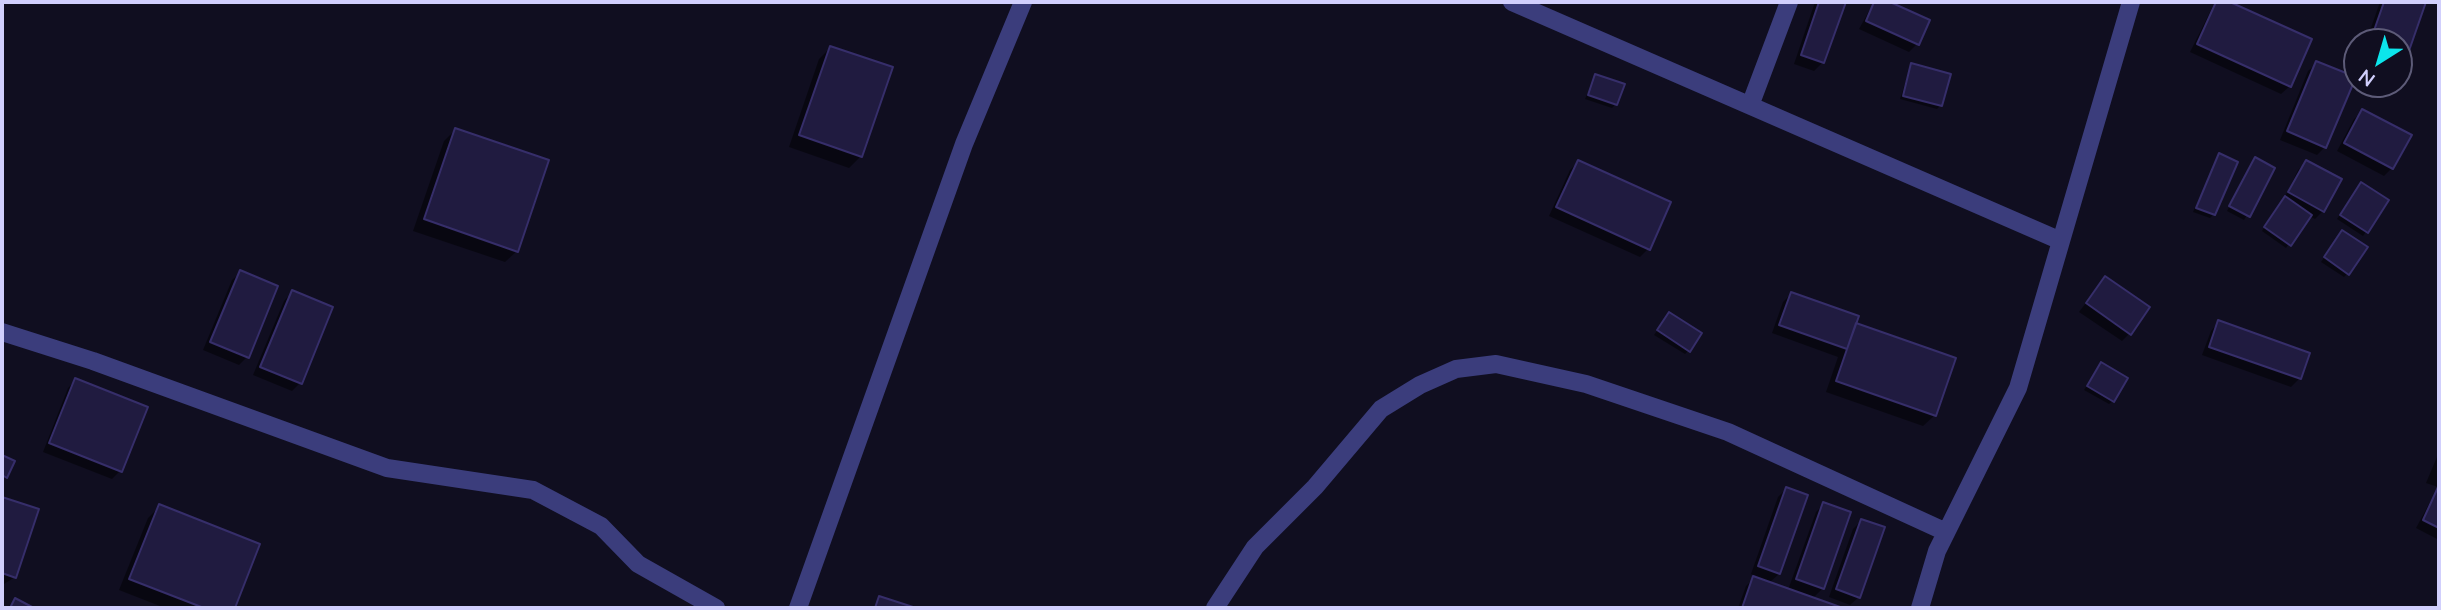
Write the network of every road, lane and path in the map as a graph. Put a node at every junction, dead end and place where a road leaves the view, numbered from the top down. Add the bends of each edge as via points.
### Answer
1 (1023, 2) edge
2 (1512, 2) edge
3 (1789, 2) edge
4 (2131, 2) edge
5 (1751, 103) junction
6 (2061, 242) junction
7 (2, 332) edge
8 (1947, 532) junction
9 (716, 608) edge
10 (798, 608) edge
11 (1215, 608) edge
12 (1920, 608) edge

1 - 10 street via 964,145
2 - 5 street
3 - 5 street
4 - 6 street
5 - 6 street
6 - 8 street via 2018,388
7 - 9 street via 387,468 533,490 601,526 638,564
8 - 11 street via 1728,432 1586,384 1496,364 1456,369 1381,409 1315,487 1255,547
8 - 12 street

